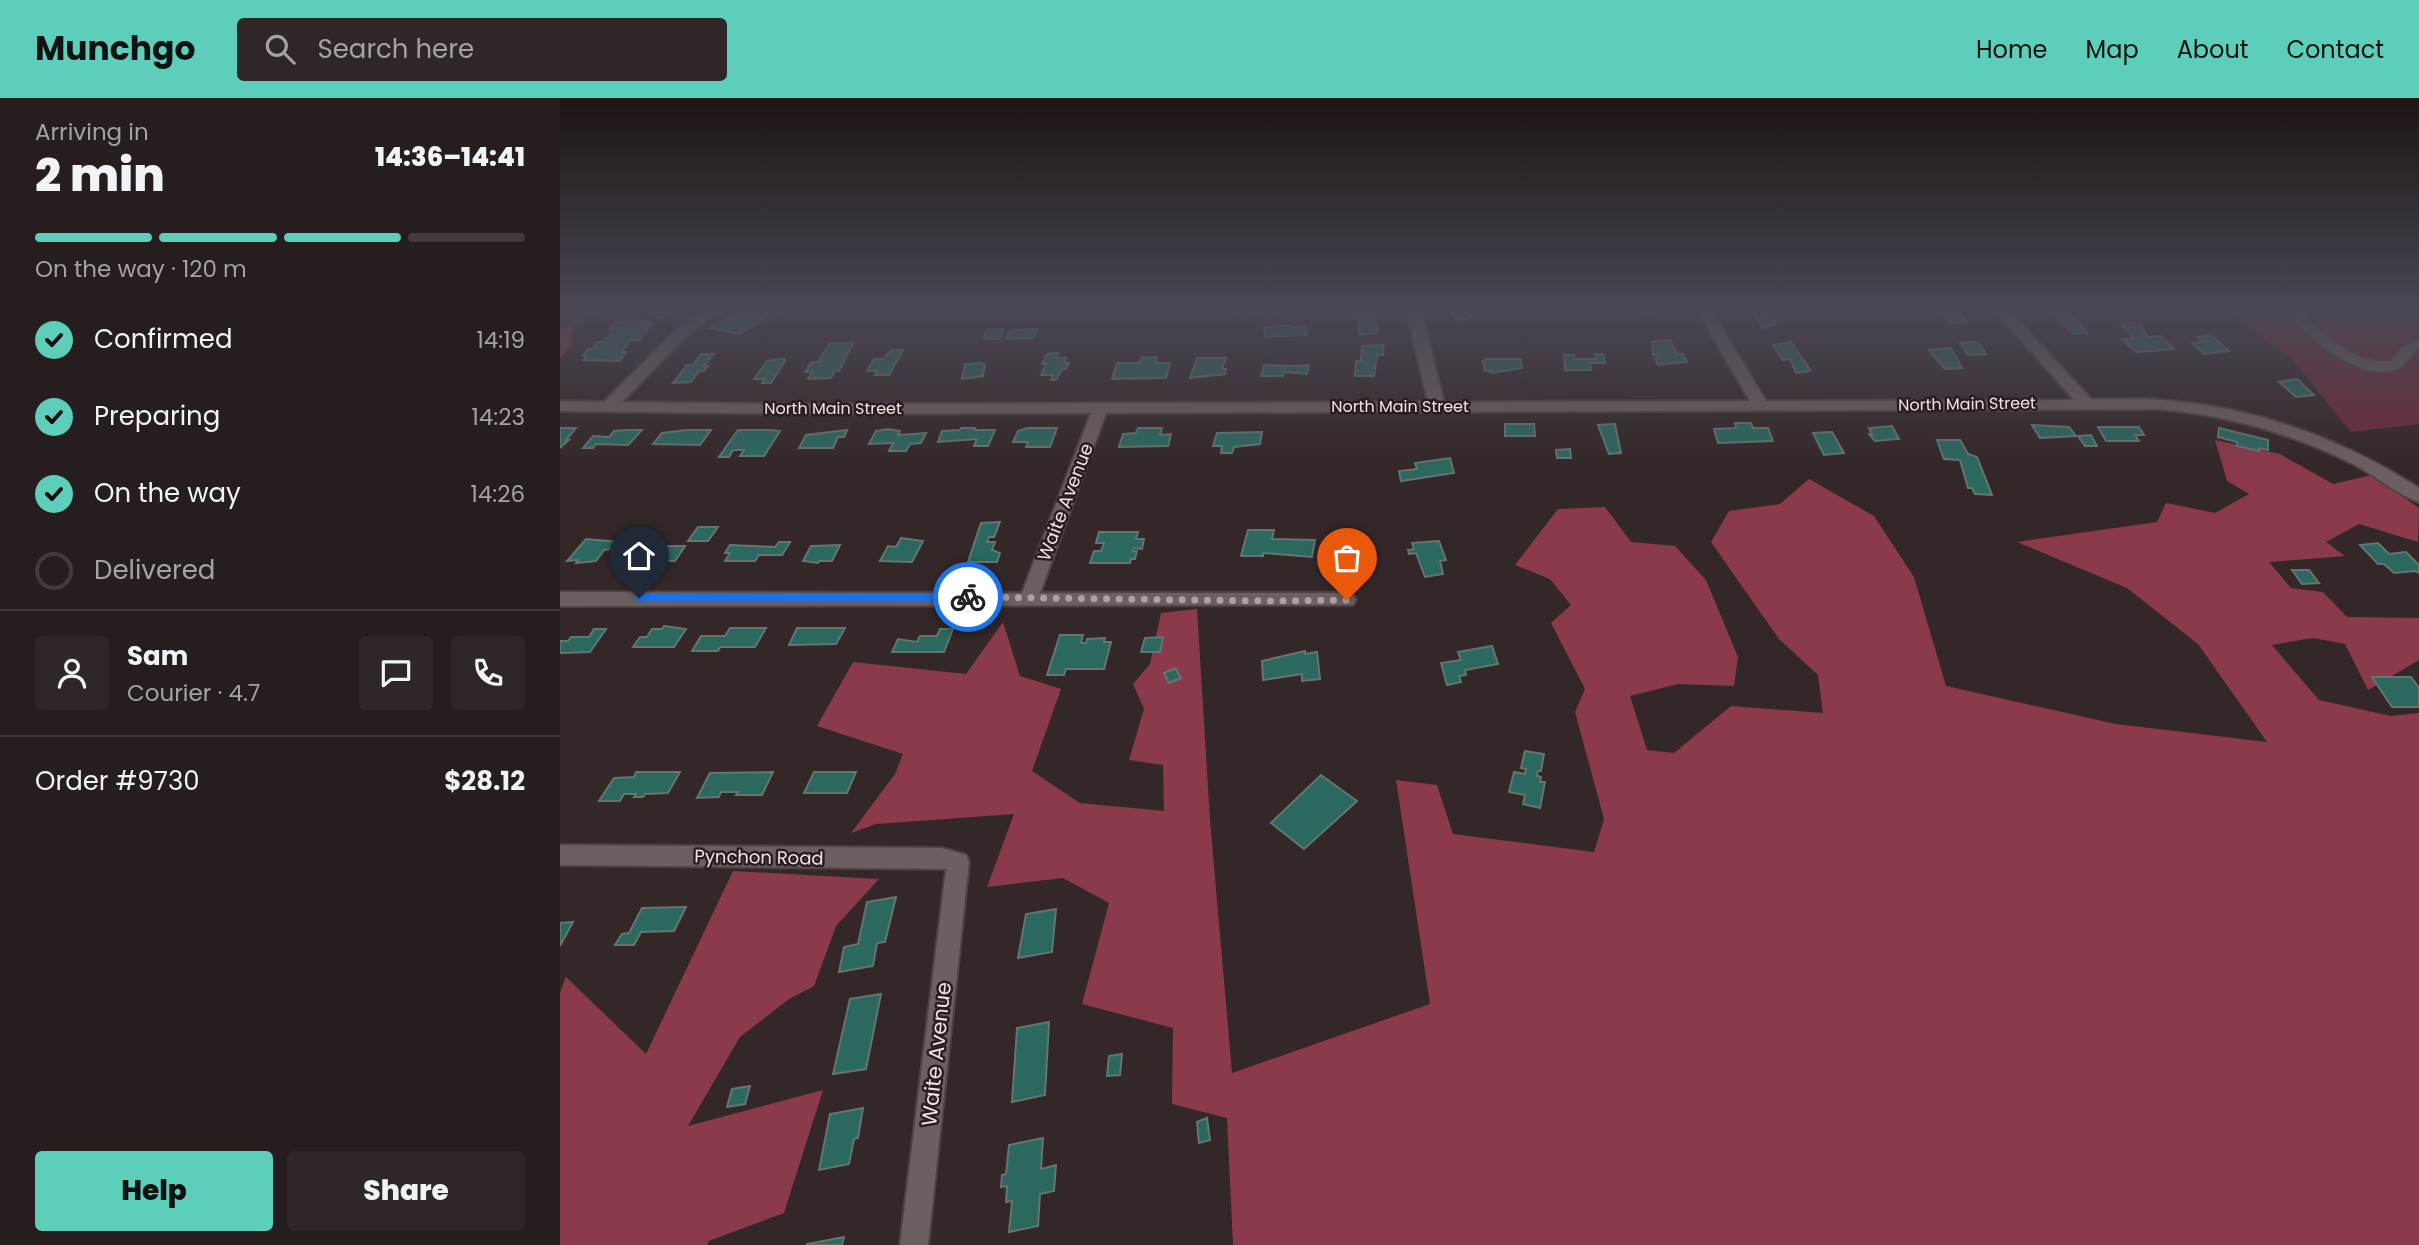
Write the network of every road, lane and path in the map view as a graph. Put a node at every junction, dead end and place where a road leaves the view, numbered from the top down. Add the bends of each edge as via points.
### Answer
1 (654, 361) edge
2 (1426, 361) edge
3 (1734, 361) edge
4 (2048, 361) edge
5 (2363, 361) edge
6 (2399, 361) edge
7 (2086, 403) junction
8 (1760, 404) junction
9 (560, 406) edge
10 (609, 406) junction
11 (1101, 406) junction
12 (1437, 406) junction
13 (2419, 496) edge
14 (1029, 597) junction
15 (560, 599) edge
16 (1347, 600) dead end
17 (560, 855) edge
18 (958, 862) joint
19 (914, 1245) edge

1 - 10 street
2 - 12 street
3 - 8 street
4 - 7 street
5 - 6 street via 2395,365
7 - 8 street, North Main Street
7 - 13 street, North Main Street via 2178,405 2239,414 2336,448
8 - 12 street, North Main Street
9 - 10 street, North Main Street
10 - 11 street, North Main Street
11 - 12 street, North Main Street
11 - 14 street, Waite Avenue
14 - 15 street
14 - 16 street
17 - 18 street, Pynchon Road via 942,858
18 - 19 street, Waite Avenue

